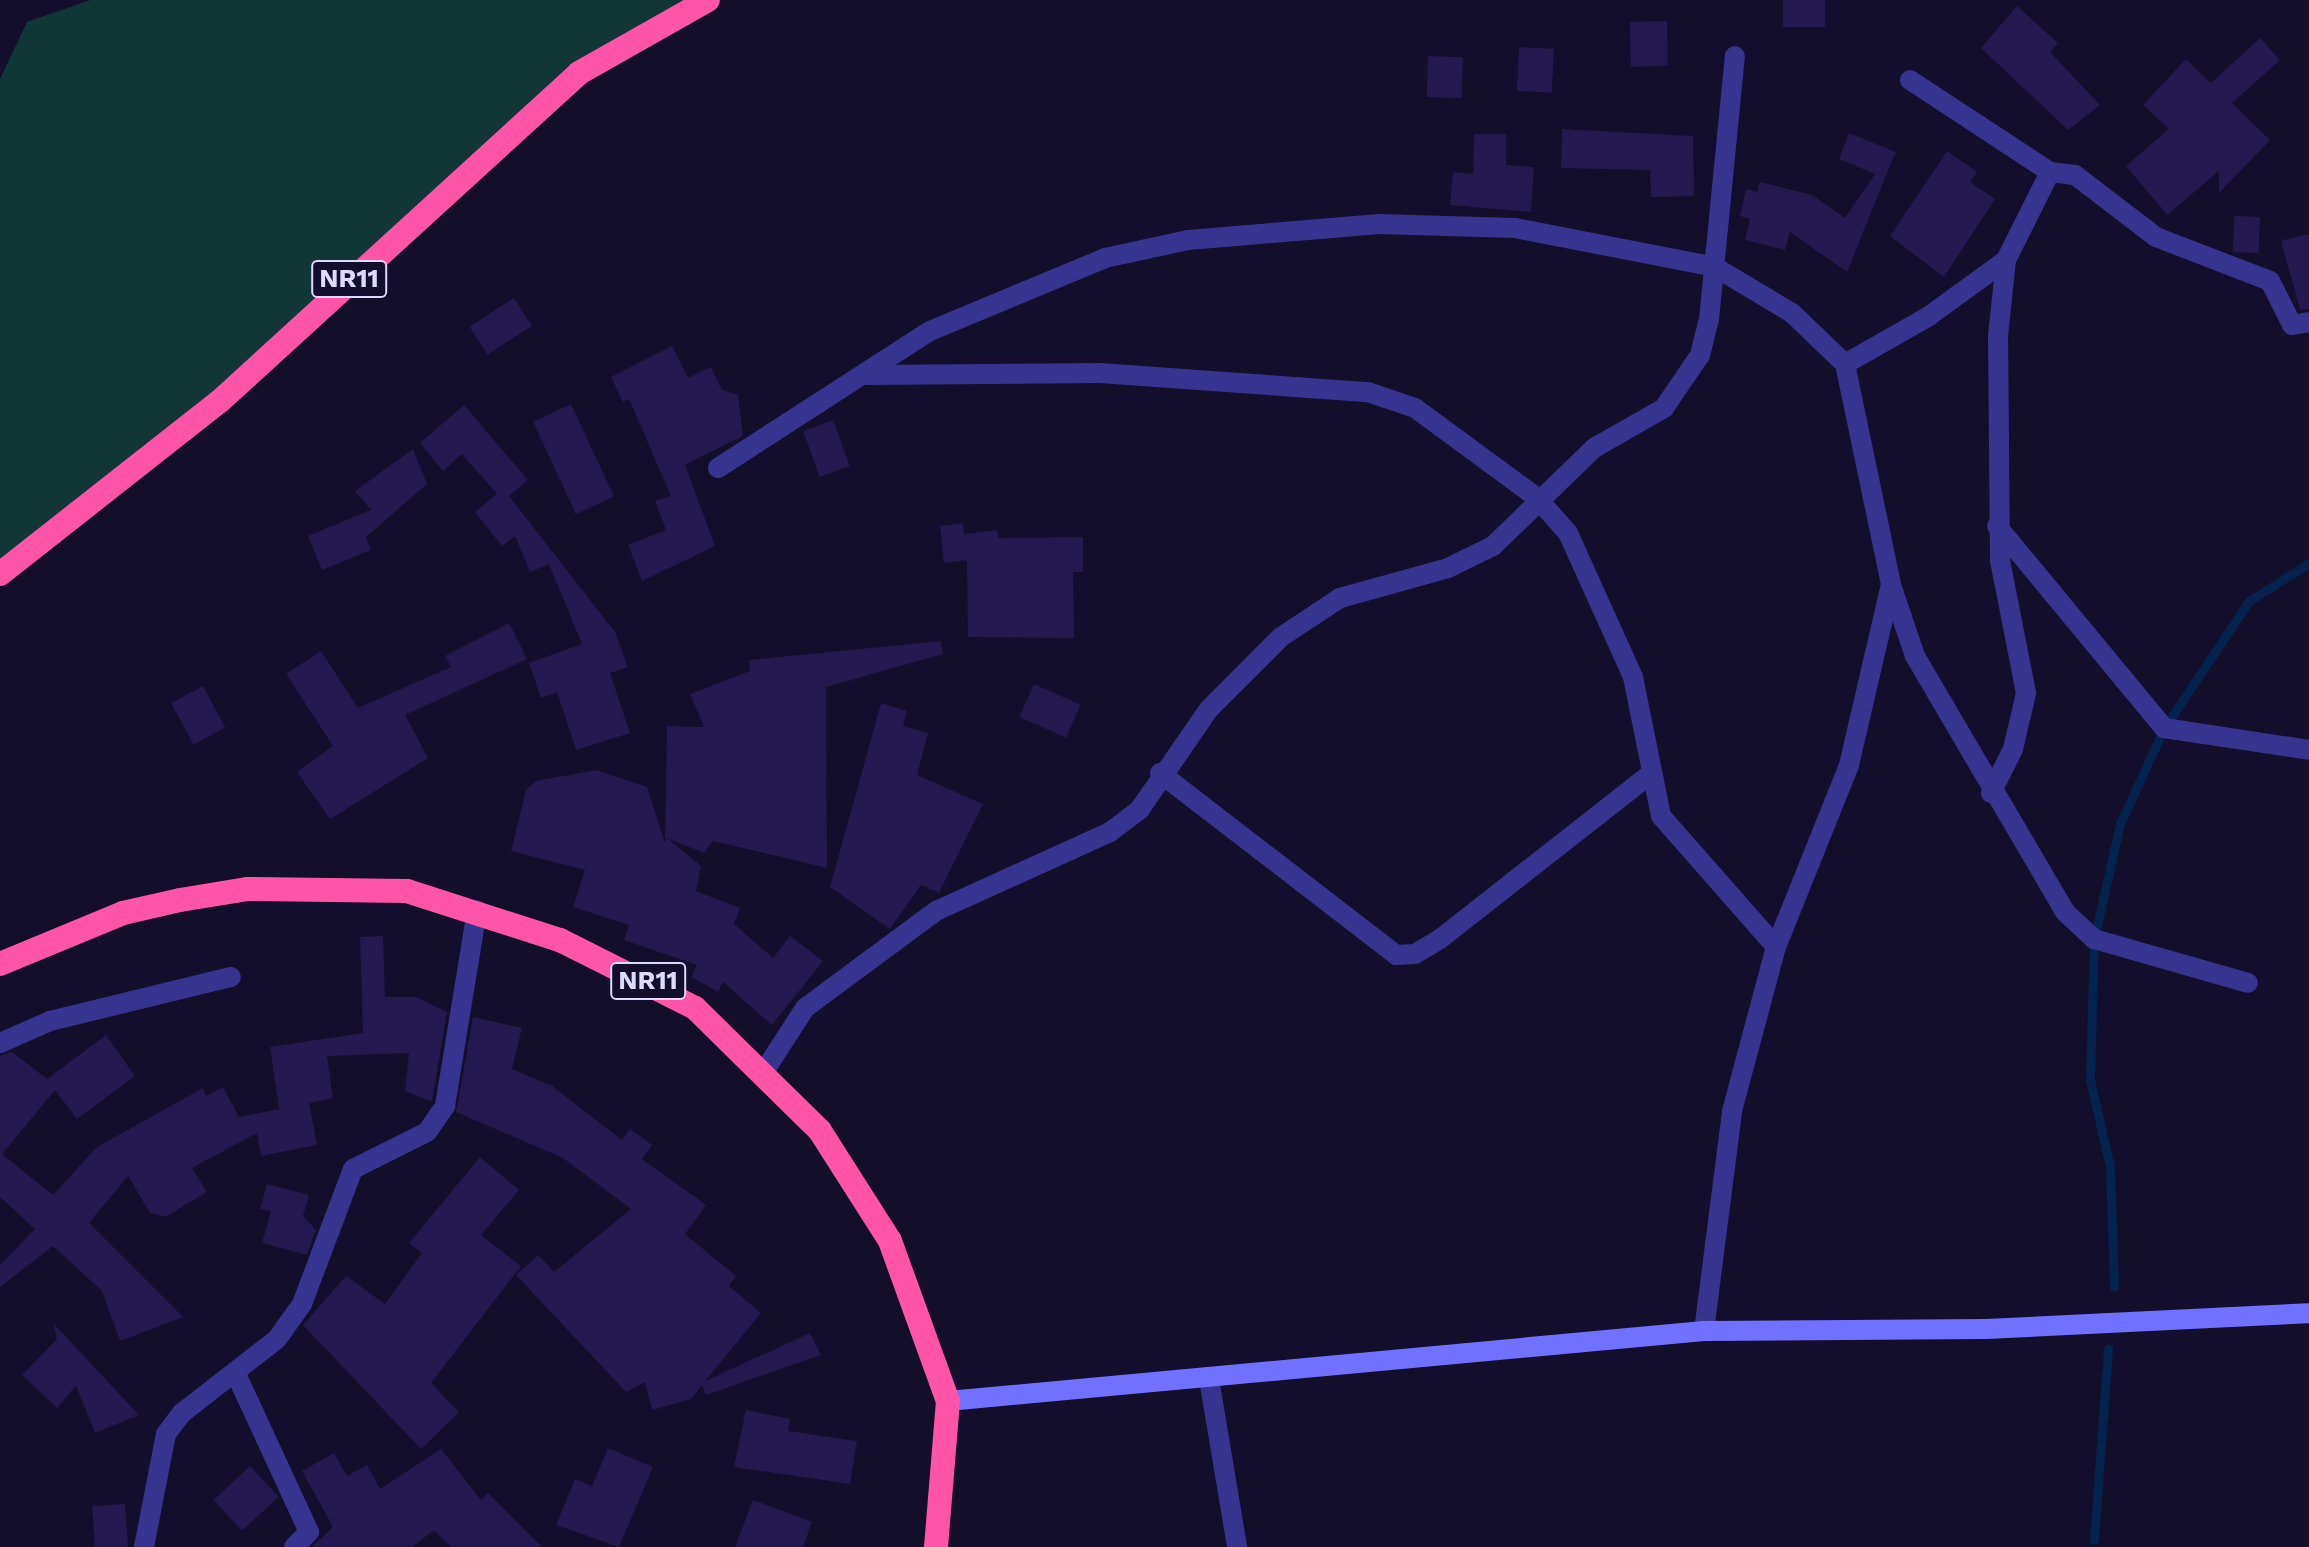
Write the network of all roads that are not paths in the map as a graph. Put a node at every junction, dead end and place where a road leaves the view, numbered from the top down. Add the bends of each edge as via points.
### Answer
1 (708, 0) edge
2 (1735, 56) dead end
3 (1910, 80) dead end
4 (2050, 172) junction
5 (2006, 260) junction
6 (1715, 267) junction
7 (2309, 322) edge
8 (1845, 364) junction
9 (865, 375) junction
10 (718, 468) dead end
11 (1536, 497) junction
12 (1997, 526) junction
13 (0, 574) edge
14 (1891, 585) junction
15 (2309, 750) edge
16 (1160, 773) junction
17 (1649, 775) junction
18 (1991, 793) junction
19 (477, 911) junction
20 (1776, 947) junction
21 (0, 964) edge
22 (231, 977) dead end
23 (2248, 983) dead end
24 (0, 1043) edge
25 (763, 1073) junction
26 (2309, 1313) edge
27 (1704, 1331) junction
28 (236, 1374) junction
29 (1209, 1379) junction
30 (948, 1401) junction
31 (144, 1547) edge
32 (294, 1547) edge
33 (936, 1547) edge
34 (1237, 1547) edge

1 - 13 highway, NR11 via 579,73 220,401
2 - 6 street
3 - 4 street
4 - 5 street
4 - 7 street via 2075,175 2156,237 2270,281 2292,325
5 - 8 street via 1929,316
5 - 12 street via 1998,336
6 - 8 street via 1792,313
6 - 9 street via 1515,228 1379,224 1188,240 1105,258 1016,291 930,331
6 - 11 street via 1700,355 1685,384 1664,408 1594,448
8 - 14 street
9 - 10 street
9 - 11 street via 1100,373 1368,392 1415,408
11 - 16 street via 1493,546 1448,568 1340,598 1281,637 1209,709
11 - 17 street via 1568,533 1603,601 1633,677
12 - 15 street via 2164,728
12 - 18 street via 2026,693 2013,749
14 - 18 street via 1943,715
14 - 20 street via 1849,765
16 - 17 street via 1396,955 1415,954 1440,939
16 - 25 street via 1140,809 1110,832 936,911 805,1008
17 - 20 street via 1661,816
18 - 23 street via 2065,912 2094,939
19 - 21 highway, NR11 via 407,891 248,889 123,913
19 - 25 highway, NR11 via 628,969 695,1008
19 - 28 street via 445,1106 427,1132 353,1169 302,1304 277,1339
20 - 27 street via 1732,1111
22 - 24 street via 50,1021
25 - 30 highway, NR11 via 860,1185 908,1282
26 - 27 street via 1986,1329
27 - 29 street via 1445,1350
28 - 31 street via 182,1413 166,1434
28 - 32 street via 309,1532
29 - 30 street
29 - 34 street
30 - 33 highway, NR11

